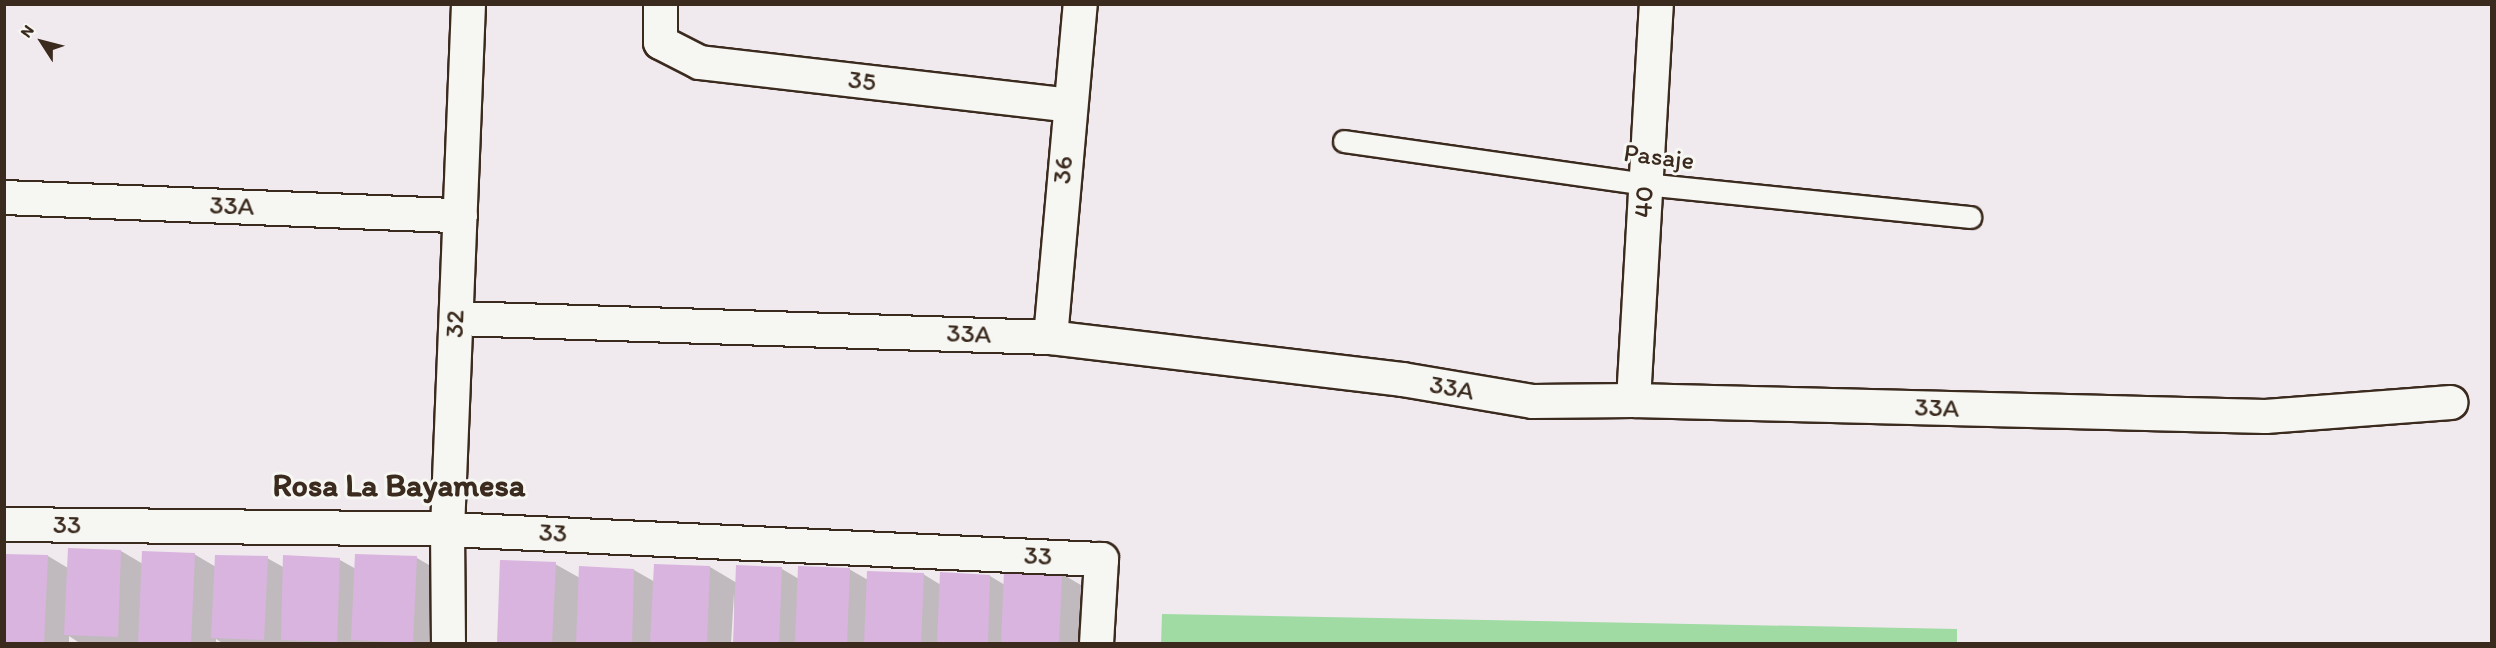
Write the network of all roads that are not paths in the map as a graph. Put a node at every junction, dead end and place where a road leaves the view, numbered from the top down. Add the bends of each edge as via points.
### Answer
1 (468, 4) edge
2 (660, 4) edge
3 (1080, 4) edge
4 (1656, 4) edge
5 (1069, 105) junction
6 (1344, 141) dead end
7 (1645, 184) junction
8 (4, 197) edge
9 (460, 215) junction
10 (1970, 217) dead end
11 (456, 318) junction
12 (1050, 337) junction
13 (1633, 400) junction
14 (2450, 402) dead end
15 (4, 524) edge
16 (447, 529) junction
17 (448, 644) edge
18 (1096, 644) edge

1 - 9 street, 32
2 - 5 street, 35 via 660,42 699,63
3 - 5 street, 36
4 - 7 street, 40
5 - 12 street, 36
6 - 7 lane, Pasaje
7 - 10 lane, Pasaje
7 - 13 street, 40
8 - 9 street, 33A
9 - 11 street, 32
11 - 12 street, 33A
11 - 16 street, 32
12 - 13 street, 33A via 1402,380 1532,401
13 - 14 street, 33A via 2265,416
15 - 16 street, 33
16 - 17 street, 32
16 - 18 street, 33 via 1101,558

